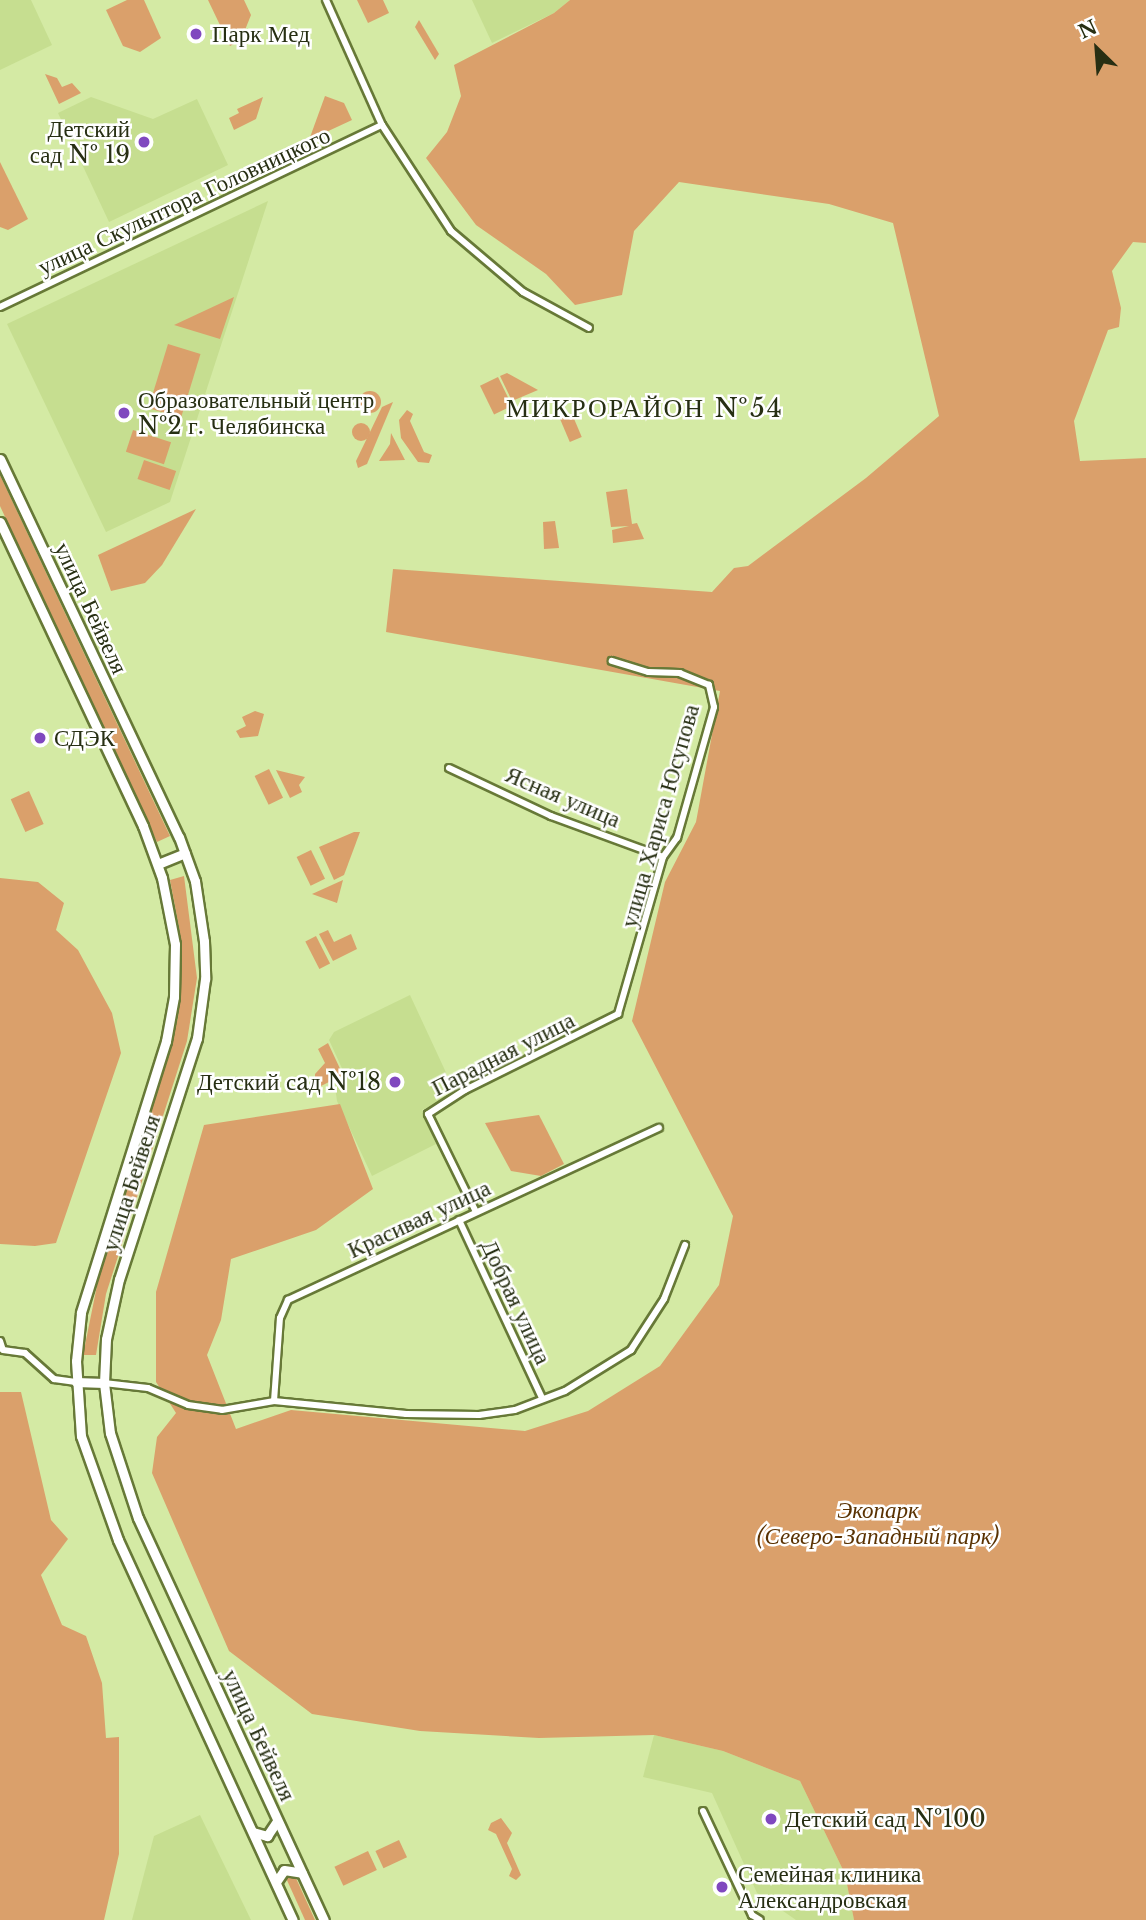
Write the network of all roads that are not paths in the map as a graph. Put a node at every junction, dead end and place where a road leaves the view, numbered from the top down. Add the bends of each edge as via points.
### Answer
1 (326, 0) edge
2 (382, 125) junction
3 (0, 307) edge
4 (589, 328) dead end
5 (0, 458) edge
6 (0, 522) edge
7 (611, 661) dead end
8 (449, 768) dead end
9 (185, 853) junction
10 (663, 857) junction
11 (158, 864) junction
12 (618, 1014) joint
13 (659, 1128) dead end
14 (476, 1212) junction
15 (459, 1220) junction
16 (685, 1245) dead end
17 (0, 1341) edge
18 (1, 1350) edge
19 (76, 1382) junction
20 (104, 1383) junction
21 (542, 1398) junction
22 (274, 1401) junction
23 (703, 1811) dead end
24 (277, 1821) junction
25 (253, 1832) junction
26 (302, 1873) junction
27 (276, 1882) junction
28 (293, 1920) edge
29 (324, 1920) edge
30 (760, 1920) edge

1 - 2 street
2 - 3 street, улица Скульптора Головницкого
2 - 4 street via 451,231 472,253 523,292
5 - 9 main road, улица Бейвеля
6 - 11 main road, улица Бейвеля
7 - 10 street, улица Хариса Юсупова via 648,672 680,673 709,685 714,707 677,838
8 - 10 street, Ясная улица via 551,816
9 - 11 main road
9 - 20 main road, улица Бейвеля via 204,941 202,1009 172,1122 119,1279 106,1339
10 - 12 street, улица Хариса Юсупова
11 - 19 main road, улица Бейвеля via 175,944 172,1014 89,1283 77,1340
12 - 14 street, Парадная улица via 430,1111 429,1118
13 - 14 street, Красивая улица
14 - 15 street, Красивая улица
15 - 21 street, Добрая улица
15 - 22 street, Красивая улица via 288,1300 280,1318
16 - 21 street via 664,1298 631,1350 565,1391
17 - 18 street
18 - 19 street via 25,1353 54,1379
19 - 20 main road
19 - 25 main road, улица Бейвеля via 81,1436 105,1508
20 - 22 street via 148,1388 188,1405 222,1410
20 - 24 main road, улица Бейвеля via 110,1433 125,1486
21 - 22 street via 515,1410 480,1415 406,1414
23 - 30 street via 752,1915
24 - 25 main road via 267,1836
24 - 26 main road, улица Бейвеля
25 - 27 main road, улица Бейвеля
26 - 27 main road via 284,1870
26 - 29 main road, улица Бейвеля
27 - 28 main road, улица Бейвеля

